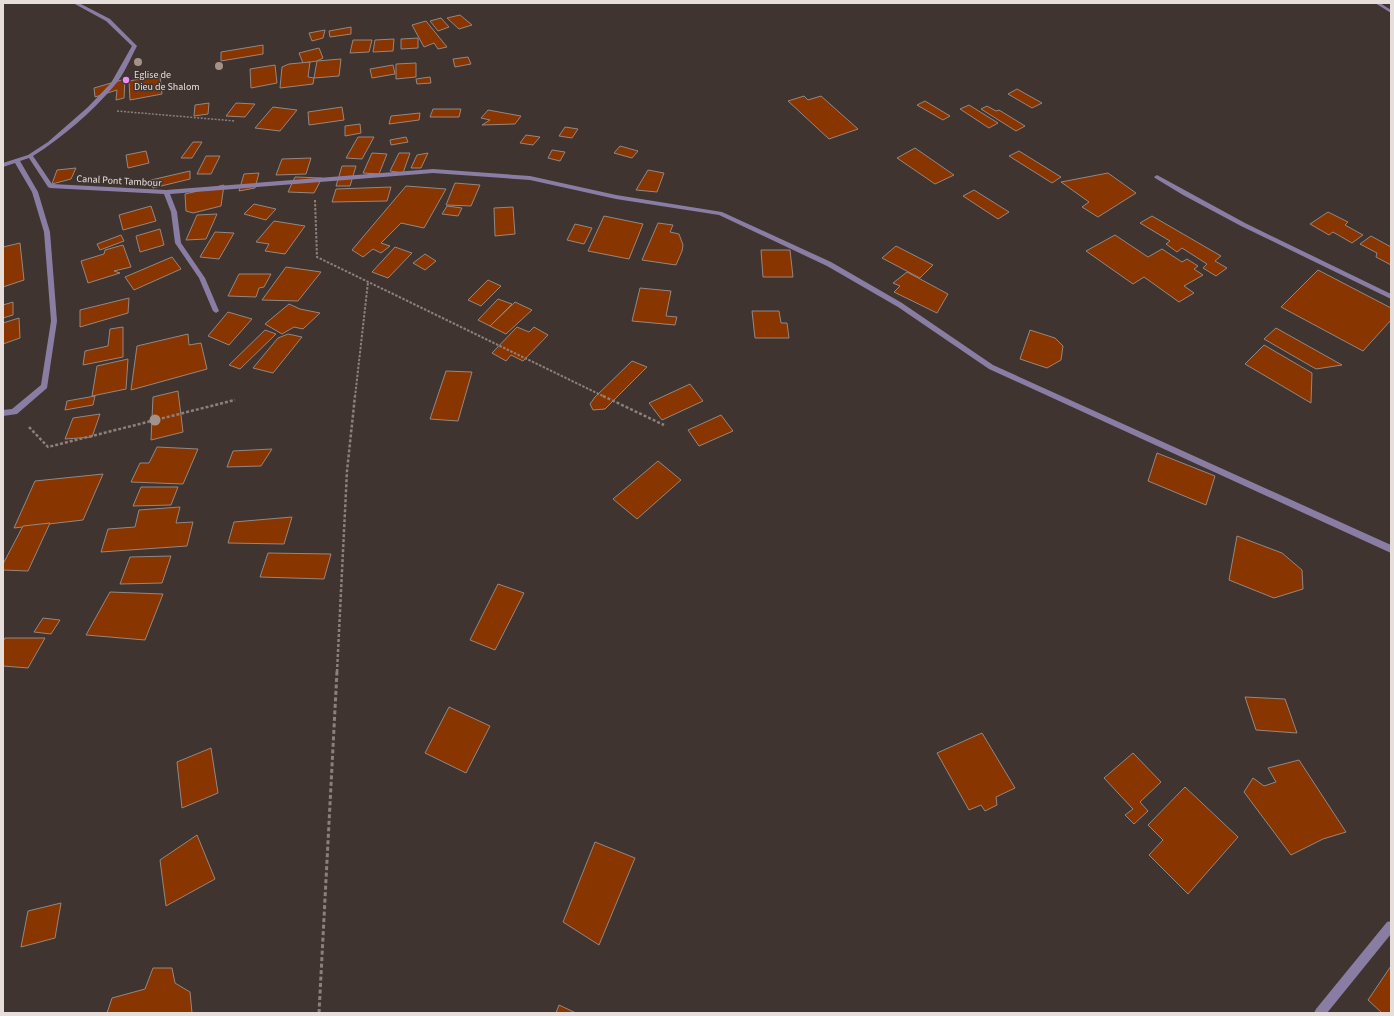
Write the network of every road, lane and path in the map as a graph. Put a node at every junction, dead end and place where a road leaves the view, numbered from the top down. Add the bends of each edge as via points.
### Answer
1 (75, 3) edge
2 (1377, 3) edge
3 (1391, 12) edge
4 (90, 108) junction
5 (235, 121) dead end
6 (30, 156) junction
7 (17, 161) junction
8 (3, 165) edge
9 (1157, 177) dead end
10 (314, 182) junction
11 (166, 192) junction
12 (368, 282) junction
13 (1391, 297) edge
14 (216, 311) dead end
15 (235, 400) dead end
16 (14, 412) junction
17 (3, 413) edge
18 (664, 425) dead end
19 (1391, 549) edge
20 (1391, 926) edge
21 (319, 1013) edge
22 (1320, 1013) edge

1 - 4 street via 108,20 135,46 113,84
2 - 3 street
4 - 5 path
4 - 6 street via 50,143
6 - 7 street
6 - 11 street, Canal Pont Tambour via 50,186
7 - 8 street
7 - 16 street via 35,192 47,232 54,321 44,386
9 - 13 street via 1190,198
10 - 11 street
10 - 12 path via 317,257
10 - 19 street via 433,171 530,178 616,197 720,212 830,264 900,305 991,367
11 - 14 street, Canal Pont Tambour via 174,212 178,243 202,278
12 - 18 path
12 - 21 path via 347,471
15 - 16 path via 48,447
16 - 17 street
20 - 22 street

